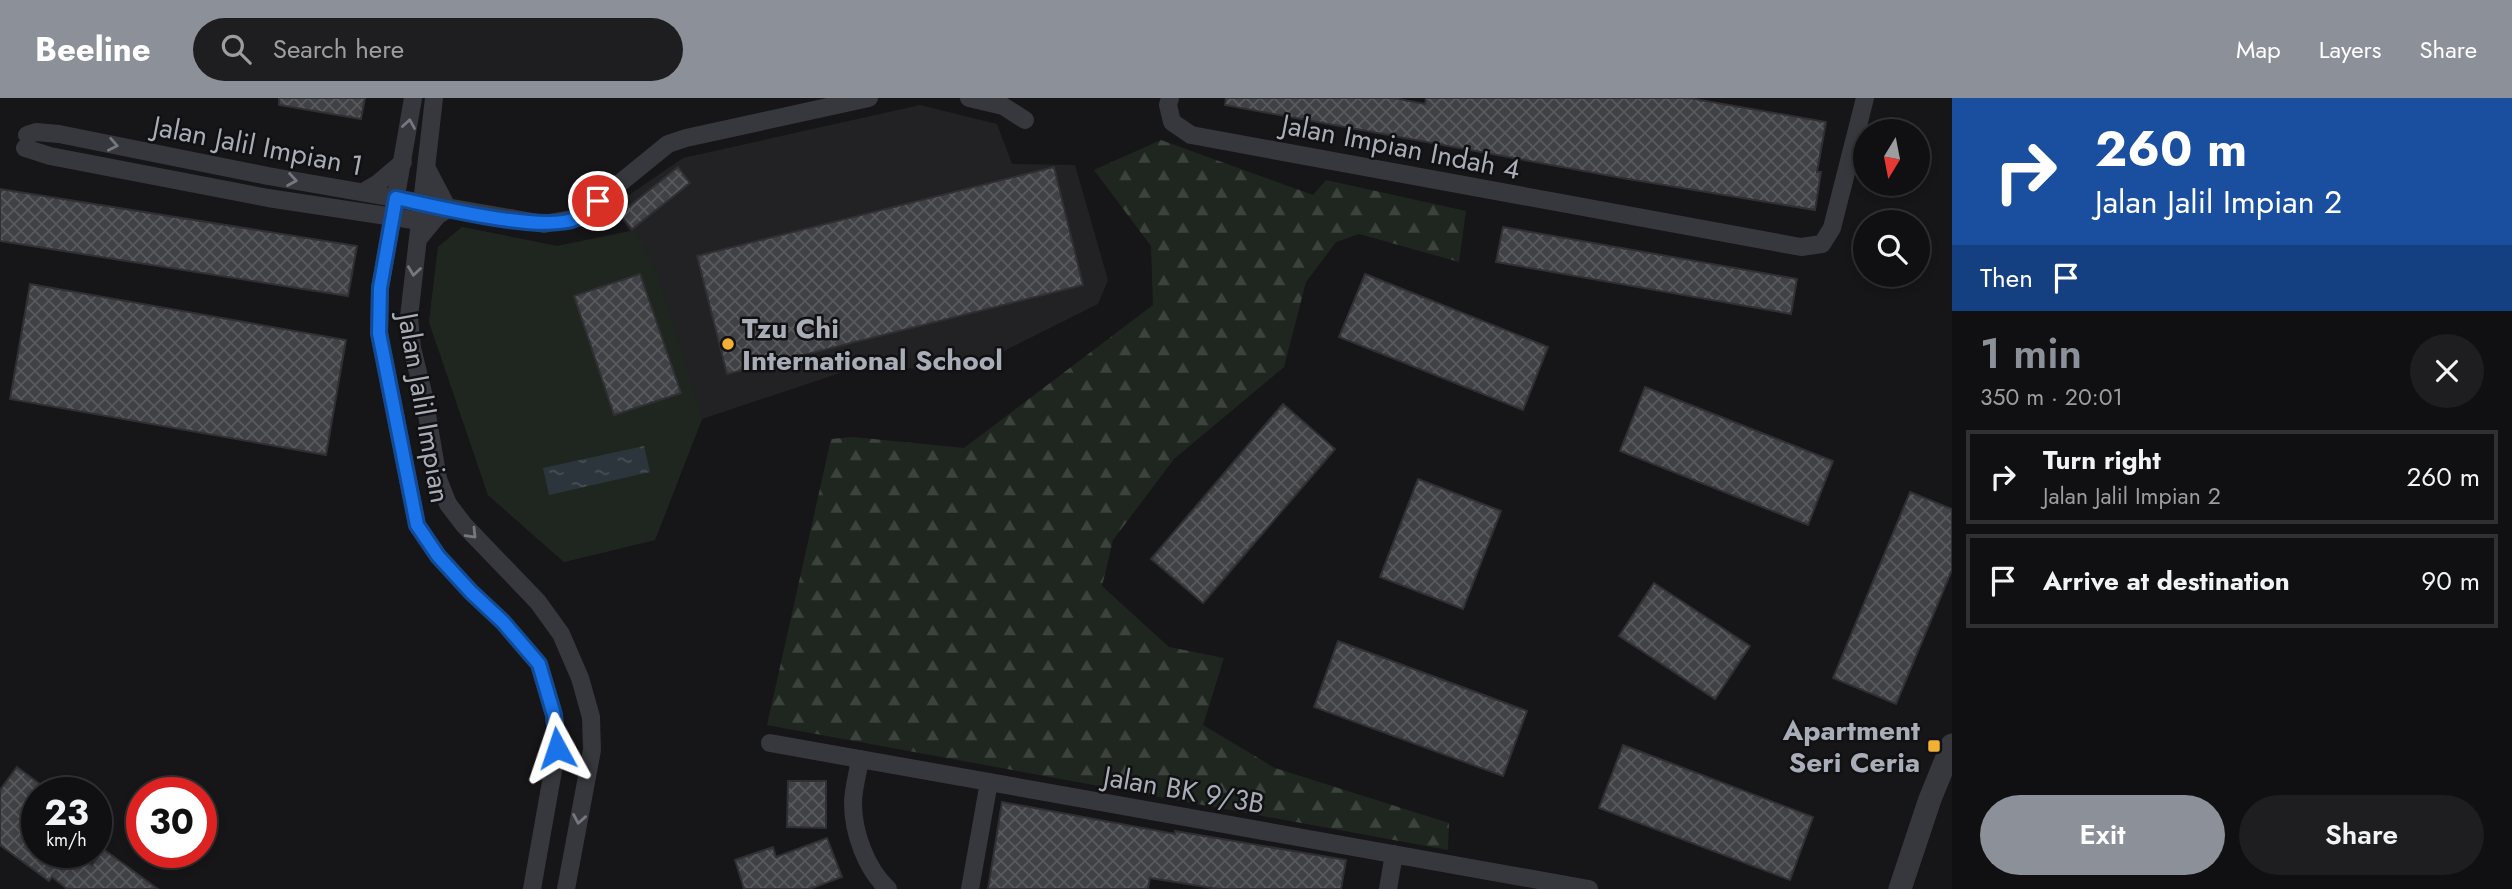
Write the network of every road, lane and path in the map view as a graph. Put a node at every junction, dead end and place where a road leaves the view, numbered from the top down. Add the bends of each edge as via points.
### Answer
1 (413, 98) edge
2 (434, 98) edge
3 (869, 98) edge
4 (969, 98) edge
5 (1170, 98) edge
6 (1866, 98) edge
7 (1025, 120) dead end
8 (65, 135) junction
9 (61, 159) junction
10 (403, 162) junction
11 (426, 166) junction
12 (363, 192) junction
13 (394, 207) junction
14 (448, 209) junction
15 (363, 212) junction
16 (420, 221) junction
17 (387, 245) junction
18 (770, 743) dead end
19 (1952, 745) edge
20 (860, 759) junction
21 (989, 782) junction
22 (1394, 855) junction
23 (532, 889) edge
24 (566, 889) edge
25 (888, 889) edge
26 (970, 889) edge
27 (1388, 889) edge
28 (1589, 889) edge
29 (1900, 889) edge

10 -> 1 street, Jalan Jalil Impian
2 - 11 street, Jalan Jalil Impian
3 - 14 street via 668,144 577,218 544,224
4 - 7 street via 1003,106
5 - 6 street, Jalan Impian Indah 4 via 1171,122 1191,135 1801,247 1822,244 1832,228
8 - 9 street
8 - 9 street, Jalan Jalil Impian 1 via 36,132 26,141
8 -> 12 street, Jalan Jalil Impian 1
9 - 15 street, Jalan Jalil Impian 1
10 - 12 street
10 - 13 street, Jalan Jalil Impian
11 - 14 street
11 - 16 street, Jalan Jalil Impian
12 - 13 street, Jalan Jalil Impian 1
13 - 15 street, Jalan Jalil Impian 1
13 - 16 street
13 - 17 street, Jalan Jalil Impian
14 - 16 street
14 - 16 street
15 - 17 street
16 -> 24 street, Jalan Jalil Impian via 409,317 438,478 448,504 464,525 538,602 561,634 591,717 592,750
17 - 23 street, Jalan Jalil Impian via 379,333 417,525 438,556 539,664 554,715 557,748
18 - 20 street, Jalan BK 9/3B
19 - 29 street
20 - 21 street, Jalan BK 9/3B
20 - 25 street via 853,803 856,824 867,862
21 - 22 street, Jalan BK 9/3B
21 - 26 street
22 - 27 street
22 - 28 street, Jalan BK 9/3B

